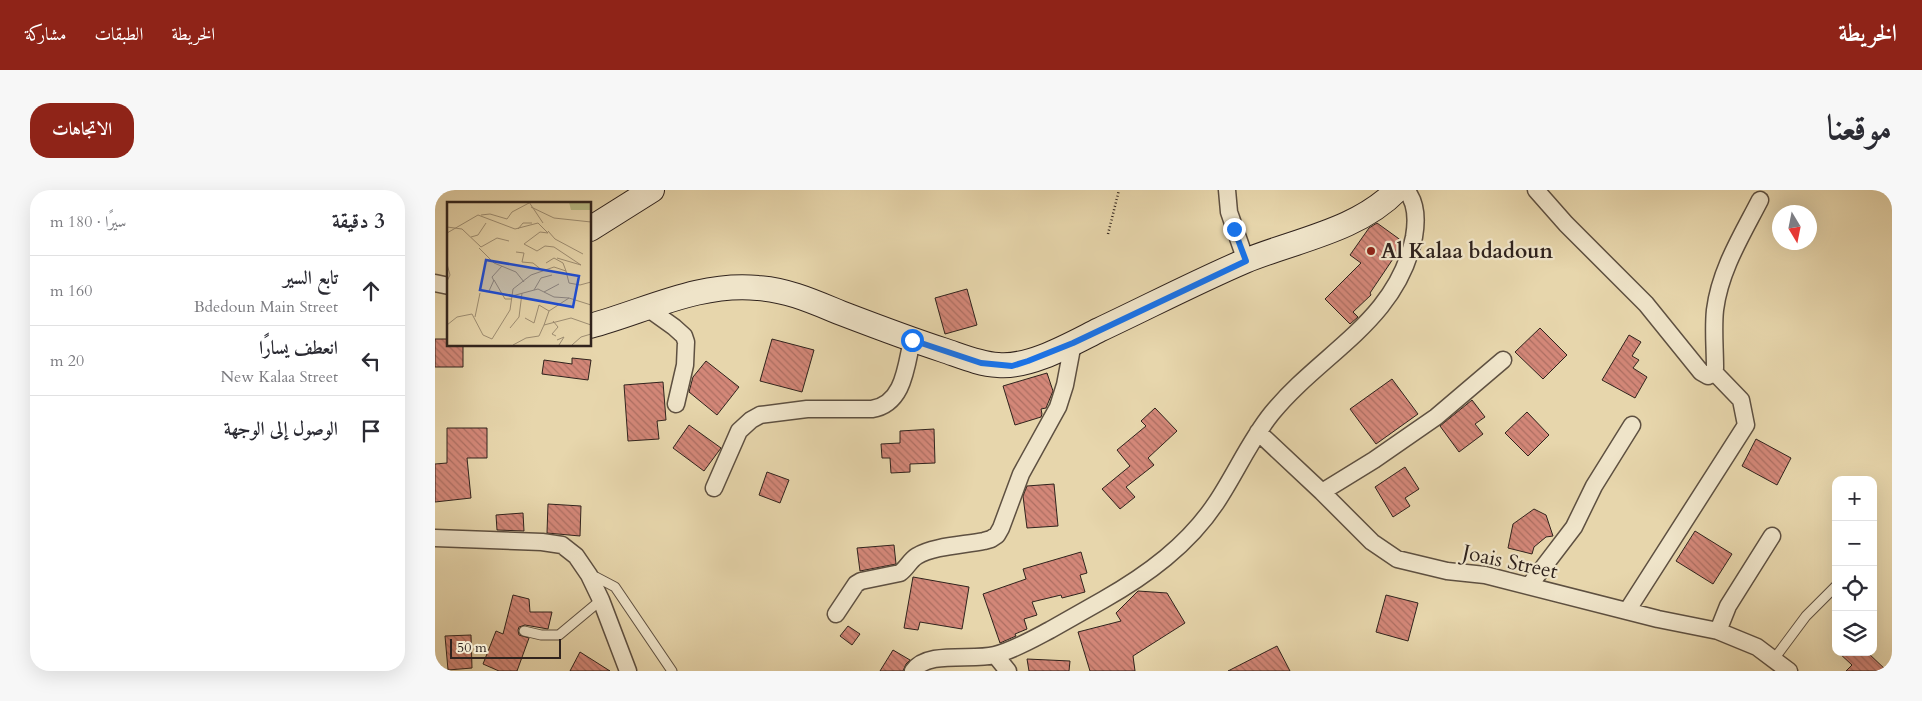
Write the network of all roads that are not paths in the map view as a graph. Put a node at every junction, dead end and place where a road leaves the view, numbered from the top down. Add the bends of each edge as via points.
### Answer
1 (652, 190) edge
2 (1227, 190) edge
3 (1397, 190) edge
4 (1407, 190) edge
5 (1536, 190) edge
6 (1760, 200) dead end
7 (591, 228) edge
8 (1246, 261) junction
9 (646, 307) junction
10 (591, 326) edge
11 (912, 340) junction
12 (1073, 343) junction
13 (1503, 360) dead end
14 (1714, 372) junction
15 (676, 404) dead end
16 (1632, 426) dead end
17 (1258, 432) junction
18 (714, 488) dead end
19 (1323, 492) junction
20 (1772, 536) dead end
21 (435, 538) edge
22 (589, 575) junction
23 (1529, 586) junction
24 (1832, 590) edge
25 (601, 600) junction
26 (1627, 611) junction
27 (836, 614) dead end
28 (524, 631) dead end
29 (1718, 632) junction
30 (995, 656) junction
31 (1774, 659) junction
32 (628, 671) edge
33 (672, 671) edge
34 (913, 671) edge
35 (1008, 671) edge
36 (1789, 671) edge

1 - 7 main road
2 - 8 street via 1229,212
3 - 8 main road via 1353,221
4 - 17 street via 1414,201 1415,232 1406,266 1392,293 1360,329 1273,411
5 - 14 street via 1565,224 1646,304 1701,372 1708,376
6 - 14 street via 1726,267 1720,288 1715,309
8 - 12 main road
9 - 10 main road
9 - 11 main road via 688,293 757,287 788,292
9 - 15 street via 674,327 686,342 685,365
11 - 12 main road via 998,366 1012,366
11 - 18 street via 903,379 891,402 872,409 807,409 760,415 739,430
12 - 27 street via 1058,407 1024,468 997,535 984,541 922,553 900,573 861,581
13 - 19 street via 1437,417
14 - 26 street via 1741,400 1746,426
16 - 23 street via 1594,486 1574,527
17 - 19 street, Joais Street
17 - 30 street via 1205,519 1161,563 1104,600 1026,643
19 - 23 street, Joais Street via 1372,542 1397,559
20 - 29 street via 1728,606
21 - 22 street via 562,545 576,556
22 - 25 street
22 - 33 lane via 615,587
23 - 26 street, Joais Street
24 - 31 lane via 1806,616
25 - 28 lane via 559,635
25 - 32 street
26 - 29 street, Joais Street
29 - 31 street, Joais Street via 1757,648
30 - 34 street via 941,658 921,662
30 - 35 street
31 - 36 street, Joais Street

